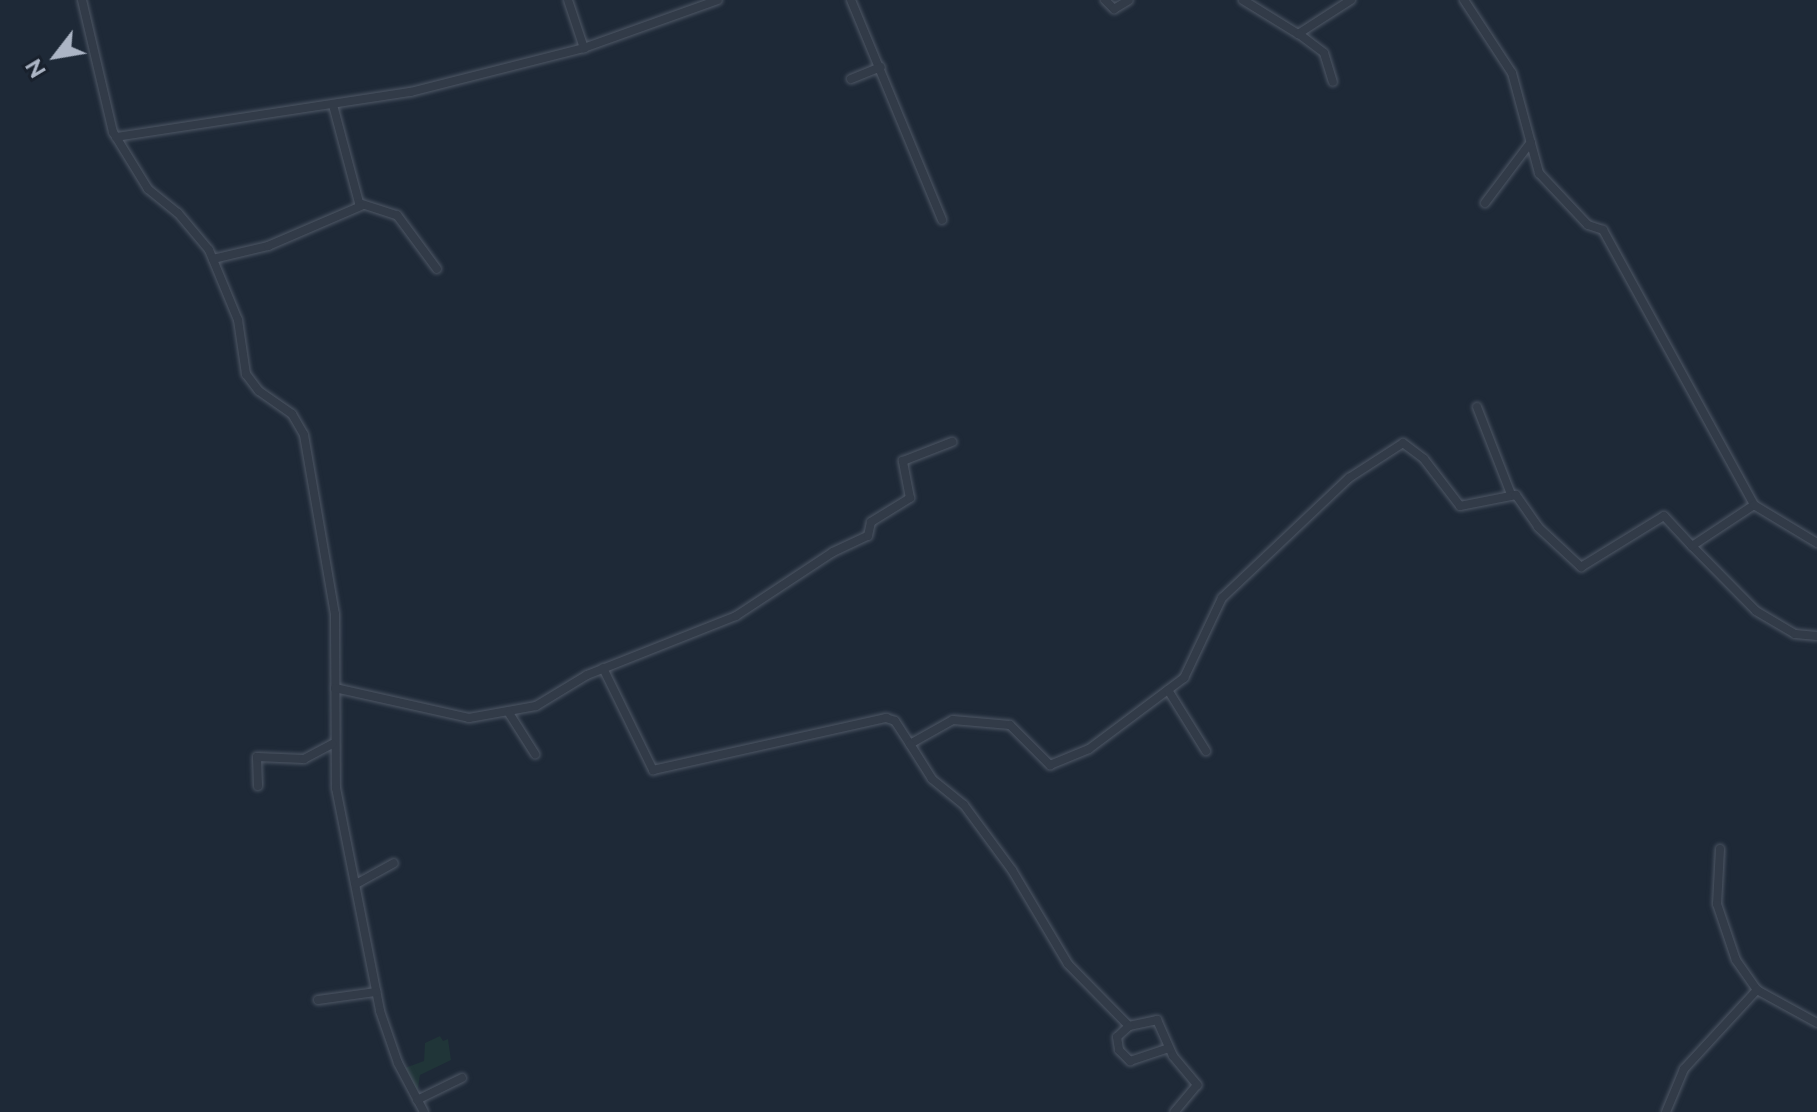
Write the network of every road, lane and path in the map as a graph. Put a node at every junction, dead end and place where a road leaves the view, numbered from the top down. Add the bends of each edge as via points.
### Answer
1 (82, 0) edge
2 (568, 0) edge
3 (718, 0) edge
4 (851, 0) edge
5 (1105, 0) edge
6 (1129, 0) edge
7 (1243, 0) edge
8 (1351, 0) edge
9 (1464, 0) edge
10 (1299, 34) junction
11 (584, 48) junction
12 (881, 67) junction
13 (851, 79) dead end
14 (1333, 82) dead end
15 (333, 105) junction
16 (116, 137) junction
17 (1531, 142) junction
18 (1485, 203) dead end
19 (361, 206) junction
20 (942, 220) dead end
21 (213, 259) junction
22 (437, 269) dead end
23 (1477, 407) dead end
24 (952, 442) dead end
25 (1511, 494) junction
26 (1754, 505) junction
27 (1817, 543) edge
28 (1692, 546) junction
29 (1817, 636) edge
30 (603, 668) junction
31 (335, 688) junction
32 (1168, 690) junction
33 (509, 713) junction
34 (332, 744) junction
35 (910, 744) junction
36 (1206, 751) dead end
37 (535, 754) dead end
38 (258, 786) dead end
39 (1720, 849) dead end
40 (394, 863) dead end
41 (356, 884) junction
42 (1757, 990) junction
43 (376, 992) junction
44 (318, 1000) dead end
45 (1817, 1023) edge
46 (1129, 1026) junction
47 (1169, 1048) junction
48 (462, 1078) dead end
49 (417, 1100) junction
50 (424, 1112) edge
51 (1174, 1112) edge
52 (1666, 1112) edge

1 - 16 street via 104,110
2 - 11 street
3 - 11 street
4 - 12 street
5 - 6 street via 1114,9
7 - 10 street
8 - 10 street
9 - 17 street via 1512,73
10 - 14 street via 1324,53
11 - 15 street via 415,91
12 - 13 street
12 - 20 street
15 - 16 street
15 - 19 street
16 - 21 street via 148,189 178,213
17 - 18 street
17 - 26 street via 1539,173 1588,225 1603,230
19 - 21 street via 268,246
19 - 22 street via 397,215
21 - 31 street via 238,320 246,374 259,391 292,414 306,443 335,614
23 - 25 street
24 - 30 street via 903,461 910,498 869,523 868,536 833,552 736,616
25 - 28 street via 1549,540 1581,567 1665,515
25 - 32 street via 1460,506 1424,459 1399,443 1349,478 1222,598 1188,673
26 - 27 street
26 - 28 street
28 - 29 street via 1756,611 1795,634
30 - 33 street via 536,706
30 - 35 street via 653,770 886,718 895,721
31 - 33 street via 469,718
31 - 34 street
32 - 35 street via 1089,749 1048,765 1010,725 953,720
32 - 36 street
33 - 37 street
34 - 38 street via 304,759 257,757
34 - 41 street
35 - 46 street via 932,779 964,805 1012,870 1068,964
39 - 42 street via 1719,912 1736,960
40 - 41 street
41 - 43 street
42 - 45 street
42 - 52 street via 1684,1069
43 - 44 street
43 - 49 street via 387,1037
46 - 47 street via 1157,1020
46 - 47 street via 1117,1037 1119,1050 1130,1061
47 - 51 street via 1197,1085
48 - 49 street
49 - 50 street

